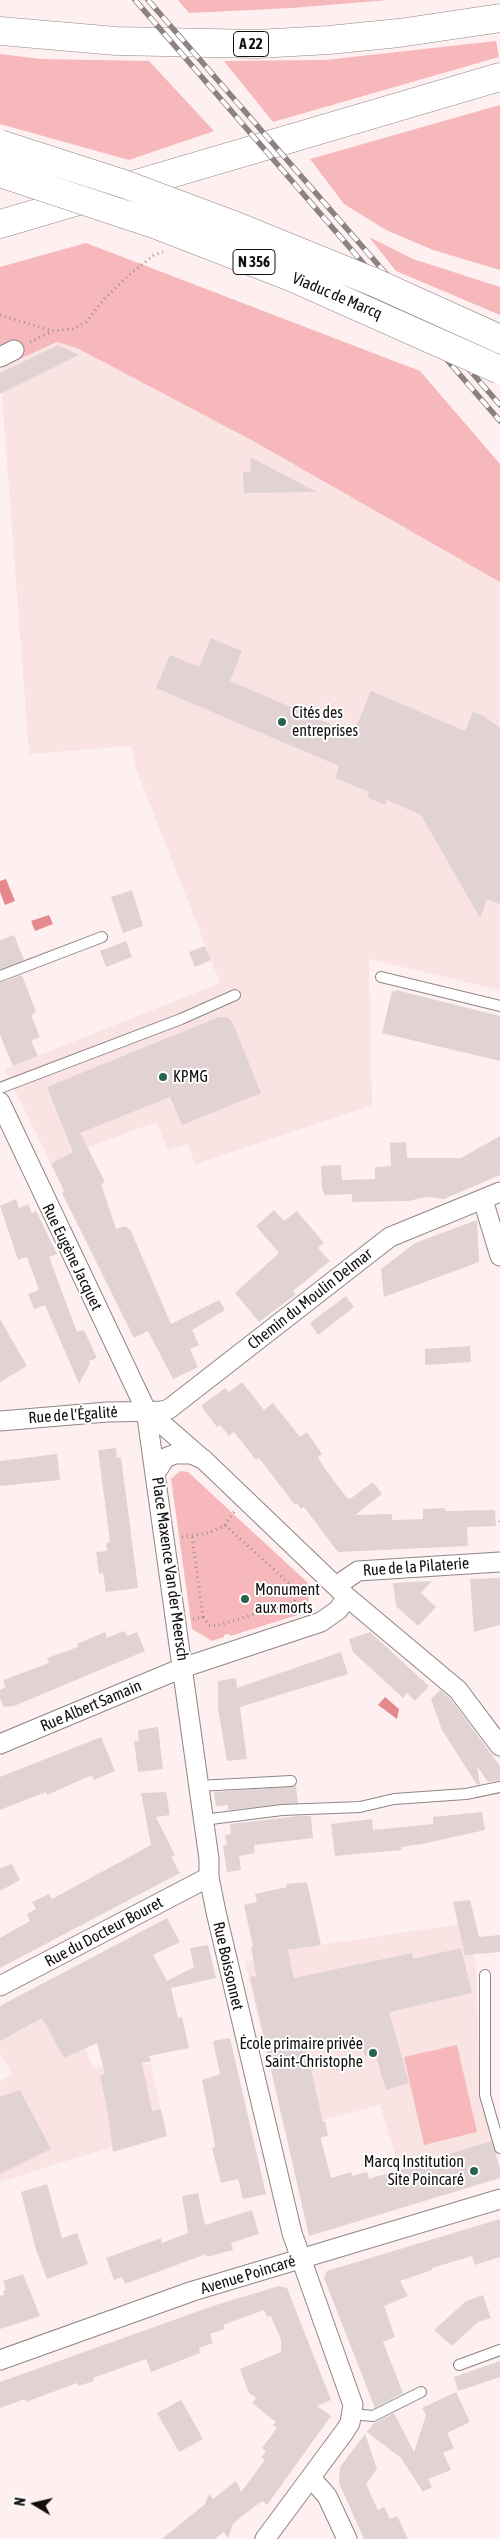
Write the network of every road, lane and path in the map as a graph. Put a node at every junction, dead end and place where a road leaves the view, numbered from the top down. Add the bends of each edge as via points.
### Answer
1 (500, 18) edge
2 (0, 31) edge
3 (500, 77) edge
4 (500, 90) edge
5 (350, 121) junction
6 (0, 144) edge
7 (0, 173) edge
8 (0, 224) edge
9 (173, 249) dead end
10 (0, 315) edge
11 (53, 331) junction
12 (500, 339) edge
13 (7, 353) edge
14 (500, 370) edge
15 (102, 937) dead end
16 (0, 976) edge
17 (380, 977) dead end
18 (235, 995) dead end
19 (500, 1006) edge
20 (0, 1088) edge
21 (0, 1102) edge
22 (492, 1196) edge
23 (500, 1256) edge
24 (146, 1410) junction
25 (0, 1421) edge
26 (203, 1459) junction
27 (156, 1472) junction
28 (229, 1504) dead end
29 (236, 1510) junction
30 (242, 1517) dead end
31 (224, 1526) junction
32 (192, 1536) junction
33 (176, 1537) dead end
34 (500, 1562) edge
35 (342, 1591) junction
36 (203, 1617) junction
37 (190, 1627) dead end
38 (182, 1668) junction
39 (0, 1744) edge
40 (500, 1746) edge
41 (291, 1781) dead end
42 (198, 1786) junction
43 (500, 1787) edge
44 (203, 1820) junction
45 (209, 1877) junction
46 (485, 1975) dead end
47 (0, 1986) edge
48 (500, 2148) edge
49 (500, 2199) edge
50 (300, 2259) junction
51 (500, 2350) edge
52 (0, 2360) edge
53 (459, 2365) dead end
54 (421, 2392) dead end
55 (352, 2414) junction
56 (311, 2478) junction
57 (265, 2539) edge
58 (347, 2539) edge

1 - 2 highway, A 22 via 390,34 257,44 116,41
3 - 5 highway
4 - 5 highway
5 - 8 highway
6 - 12 highway, Viaduc de Marcq / N 356, bridge via 124,184 231,224 376,283
7 - 14 highway, Viaduc de Marcq / N 356, bridge via 223,250 323,290
9 - 11 path via 154,255 129,274 86,322 73,329
10 - 11 path
11 - 13 path
15 - 16 lane
17 - 19 lane
18 - 20 lane
21 - 24 street, Rue Eugène Jacquet
22 - 23 street, Chemin du Moulin Delmar
22 - 24 street, Chemin du Moulin Delmar via 390,1237 169,1409
24 - 25 street, Rue de l'Égalité
24 - 26 street
24 - 27 street, Place Maxence Van der Meersch
26 - 27 street via 191,1454 175,1454 166,1458
26 - 35 street
27 - 38 street, Place Maxence Van der Meersch
28 - 29 path
29 - 30 path
29 - 31 path
31 - 32 path via 209,1534
31 - 36 path via 291,1585 296,1596 294,1602 216,1626 209,1625
32 - 33 path
32 - 36 path
34 - 35 street, Rue de la Pilaterie via 358,1570
35 - 38 street, Place Maxence Van der Meersch via 338,1610 322,1622
35 - 40 street via 458,1690
36 - 37 path via 189,1620
38 - 39 street, Rue Albert Samain
38 - 42 street, Rue Boissonnet
41 - 42 lane
42 - 44 street, Rue Boissonnet
43 - 44 lane via 466,1794 394,1799 360,1807 282,1810
44 - 45 street, Rue Boissonnet
45 - 47 street, Rue du Docteur Bouret
45 - 50 street, Rue Boissonnet
46 - 48 lane via 485,2096
49 - 50 street, Avenue Poincaré
50 - 52 street, Avenue Poincaré via 192,2291
50 - 55 street, Rue Boissonnet via 352,2405
51 - 53 lane
54 - 55 lane via 373,2416
55 - 56 street via 345,2430
56 - 57 street
56 - 58 street via 327,2496

